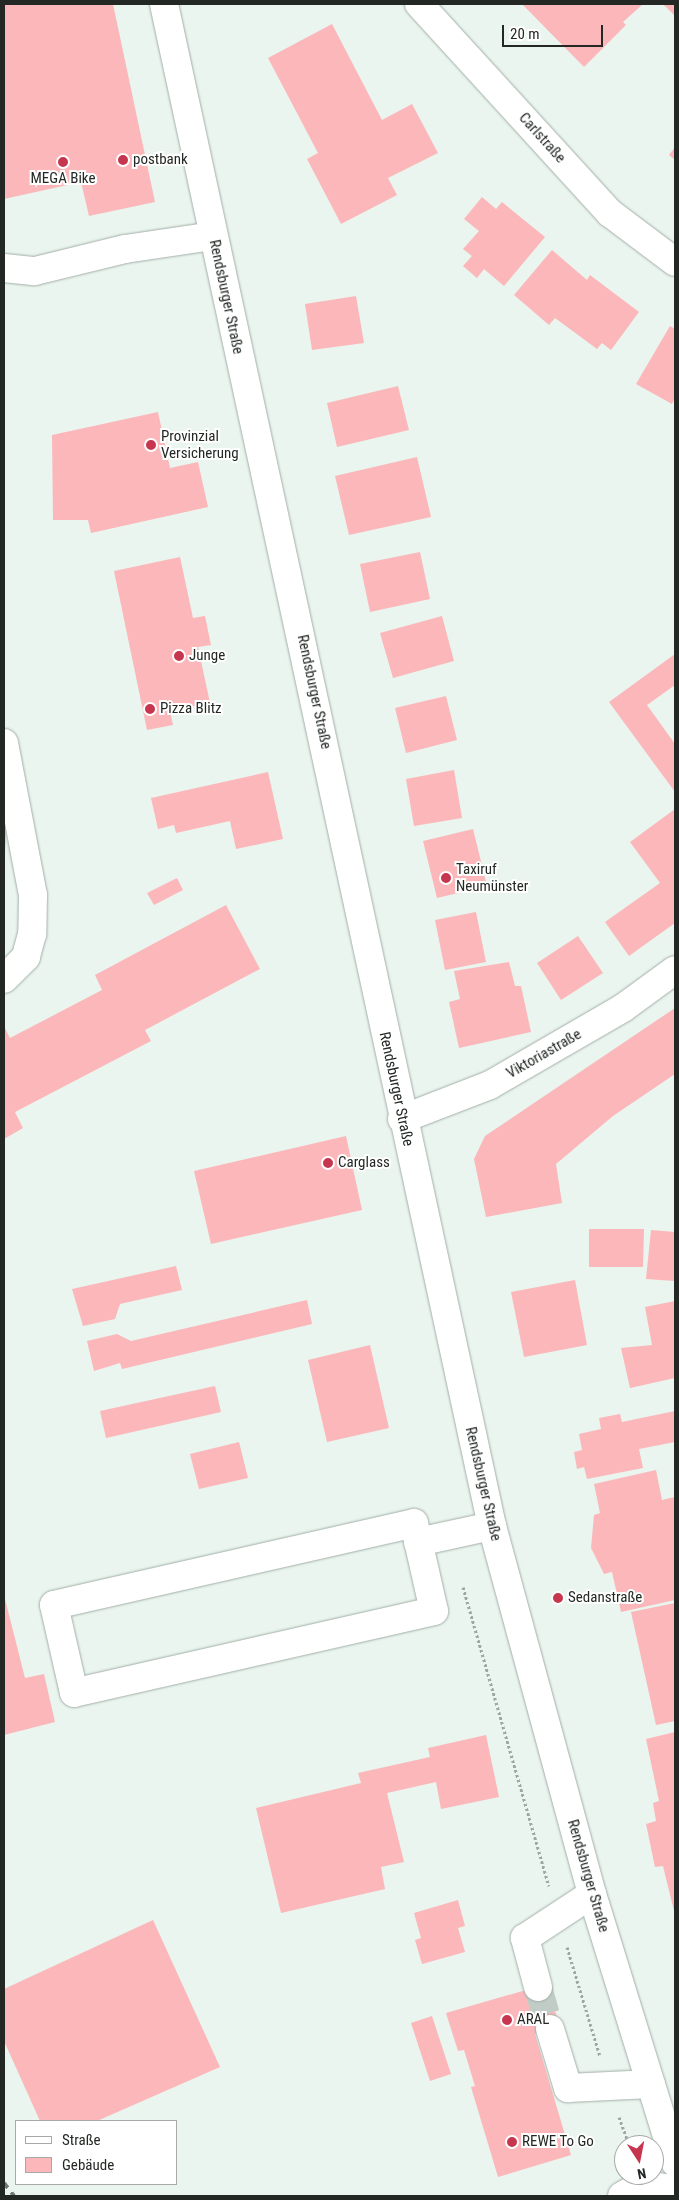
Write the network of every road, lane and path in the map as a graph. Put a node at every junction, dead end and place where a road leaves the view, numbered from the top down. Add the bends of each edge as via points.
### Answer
1 (164, 4) edge
2 (431, 8) edge
3 (213, 236) junction
4 (675, 262) edge
5 (4, 268) edge
6 (4, 743) edge
7 (675, 970) edge
8 (4, 979) edge
9 (402, 1119) junction
10 (492, 1526) junction
11 (418, 1542) junction
12 (462, 1582) dead end
13 (592, 1894) junction
14 (558, 1918) junction
15 (538, 1986) tunnel mouth
16 (550, 2030) tunnel mouth
17 (651, 2084) junction
18 (609, 2087) junction
19 (625, 2135) edge
20 (675, 2162) edge
21 (675, 2189) edge
22 (622, 2196) edge

1 - 3 street, Rendsburger Straße
2 - 4 street, Carlstraße via 610,213
3 - 5 street via 124,249 35,271
3 - 9 street, Rendsburger Straße via 319,715
6 - 8 street via 33,895 32,934 26,958
7 - 9 street, Viktoriastraße via 623,1008 490,1085
9 - 10 street, Rendsburger Straße
10 - 11 street
10 - 13 street, Rendsburger Straße
11 - 11 street via 434,1611 74,1693 54,1605 414,1523
12 - 14 path
13 - 14 street
13 - 17 street, Rendsburger Straße
14 - 15 street via 525,1938
14 - 18 path
16 - 18 street via 568,2088
17 - 18 street
17 - 20 street, Rendsburger Straße
18 - 19 path
21 - 22 street via 642,2185

